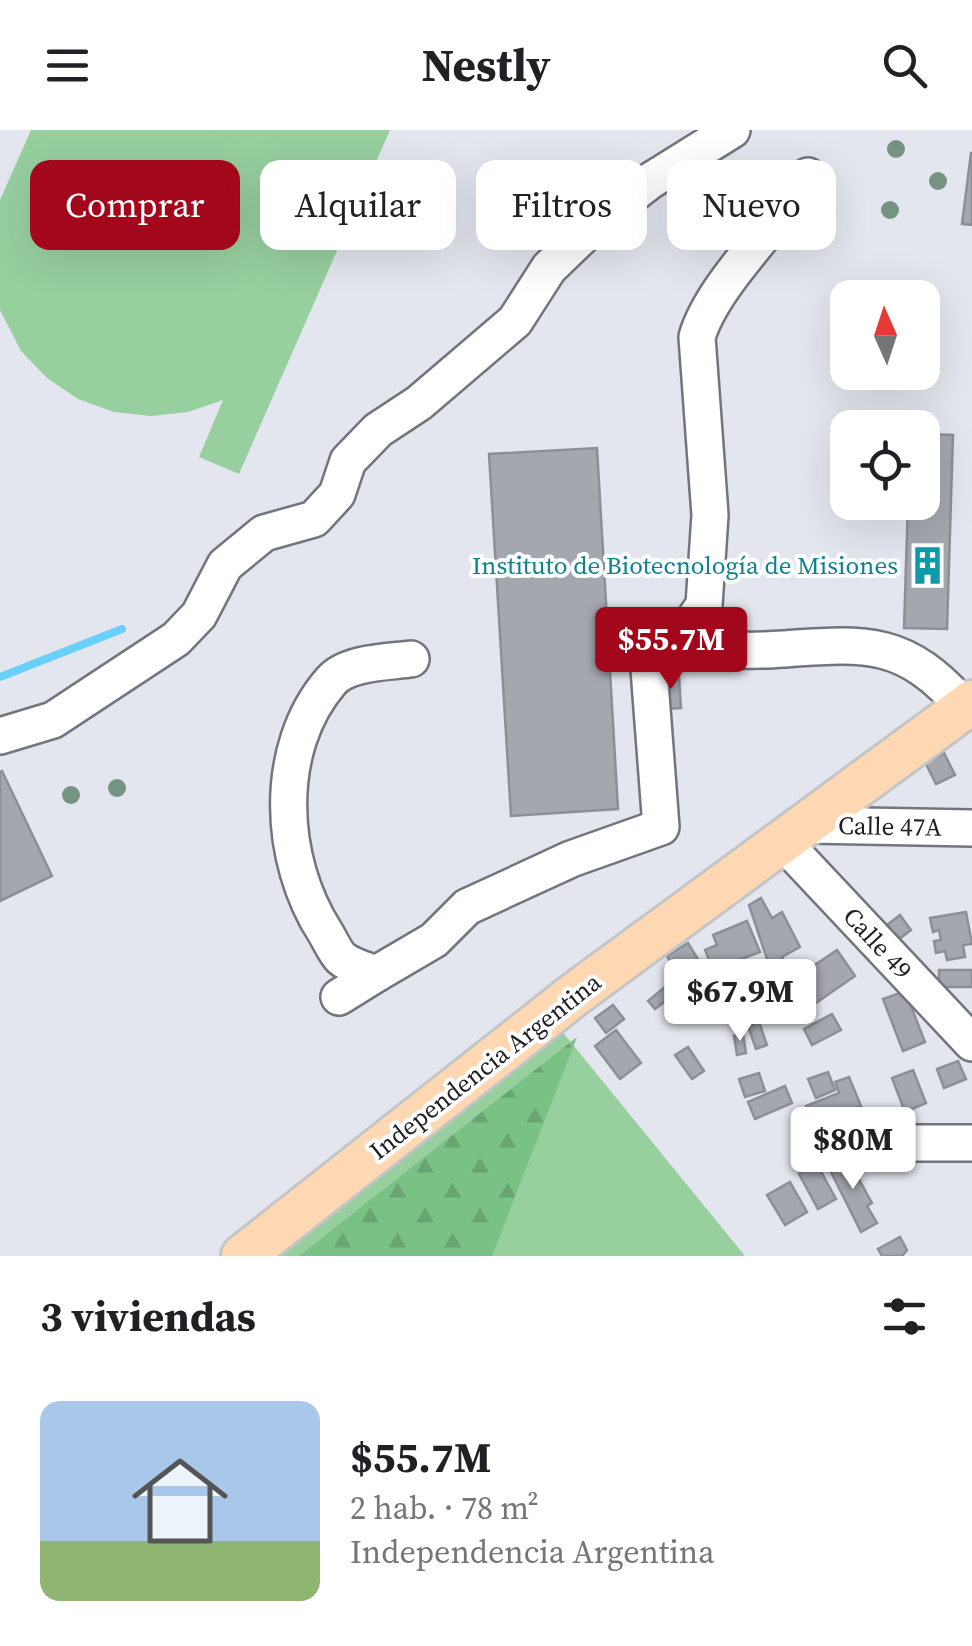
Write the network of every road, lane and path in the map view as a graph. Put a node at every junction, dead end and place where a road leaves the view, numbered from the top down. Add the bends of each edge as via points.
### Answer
1 (732, 130) edge
2 (755, 250) edge
3 (673, 650) junction
4 (411, 659) dead end
5 (968, 705) edge
6 (0, 736) edge
7 (972, 828) edge
8 (796, 834) junction
9 (376, 974) junction
10 (339, 997) dead end
11 (972, 1043) edge
12 (819, 1143) dead end
13 (972, 1143) edge
14 (243, 1256) edge

1 - 6 street via 596,224 549,268 515,321 348,461 337,494 314,518 264,533 225,565 199,615 176,639 53,720
2 - 3 street via 704,312 697,337 710,516 704,605
3 - 5 street via 869,645 904,656
3 - 9 street via 649,670 661,827 467,907 434,940
4 - 9 street via 333,678 302,730 290,791 288,842 312,912 342,959
5 - 8 main road, Independencia Argentina
7 - 8 street, Calle 47A
8 - 11 street, Calle 49
8 - 14 main road, Independencia Argentina via 575,994
9 - 10 street
12 - 13 street

